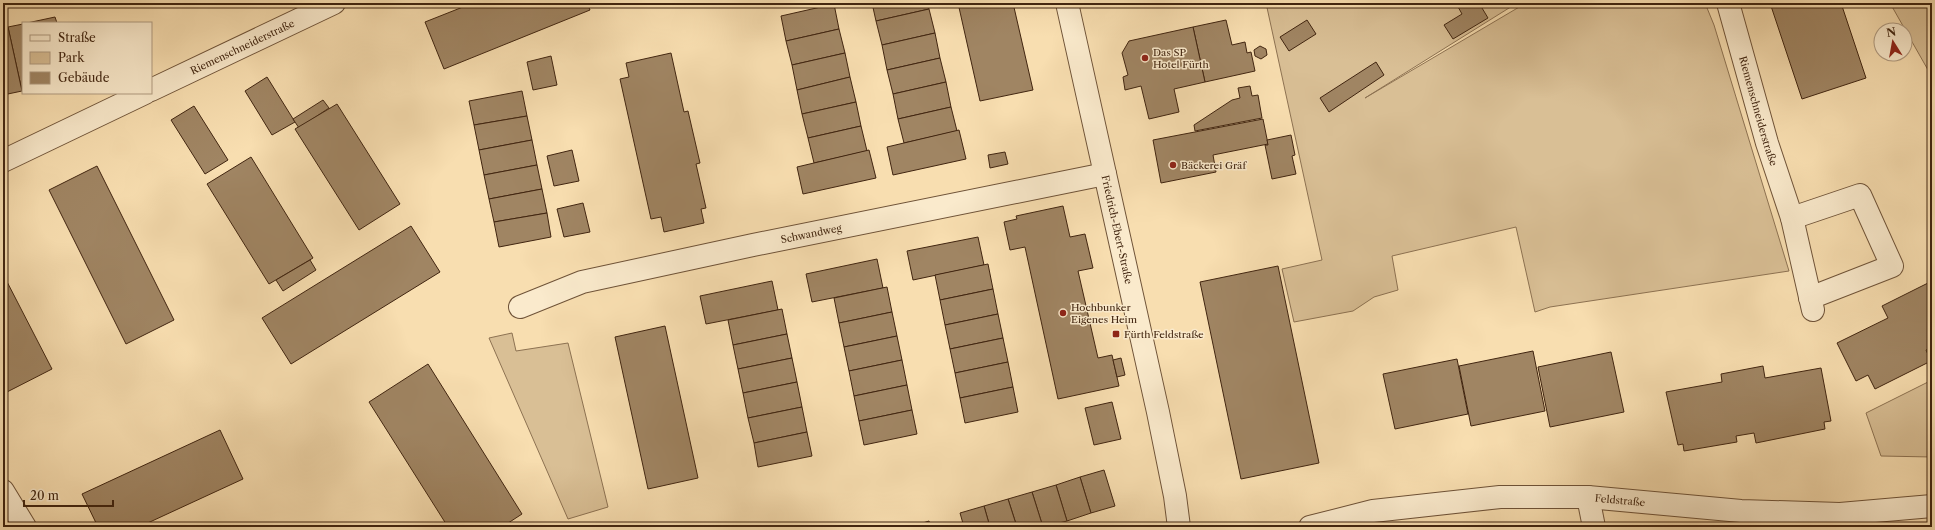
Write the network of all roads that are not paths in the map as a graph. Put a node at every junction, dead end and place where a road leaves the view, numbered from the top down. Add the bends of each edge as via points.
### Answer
1 (334, 3) edge
2 (1067, 3) edge
3 (1728, 3) edge
4 (152, 90) edge
5 (143, 94) edge
6 (3, 161) edge
7 (1105, 174) junction
8 (1792, 218) junction
9 (520, 307) dead end
10 (3, 491) edge
11 (1588, 497) junction
12 (1932, 506) edge
13 (1842, 520) edge
14 (25, 527) edge
15 (1178, 527) edge
16 (1310, 527) edge
17 (1594, 527) edge

1 - 4 street, Riemenschneiderstraße
2 - 7 street, Friedrich-Ebert-Straße
3 - 8 street, Riemenschneiderstraße via 1767,143
5 - 6 street
7 - 9 street, Schwandweg via 582,282
7 - 15 street, Friedrich-Ebert-Straße via 1158,412 1175,496
8 - 8 street, Riemenschneiderstraße via 1811,304 1892,266 1860,195
10 - 14 street
11 - 13 street, Feldstraße
11 - 16 street, Feldstraße via 1500,497 1374,511
11 - 17 street
12 - 13 street, Feldstraße

